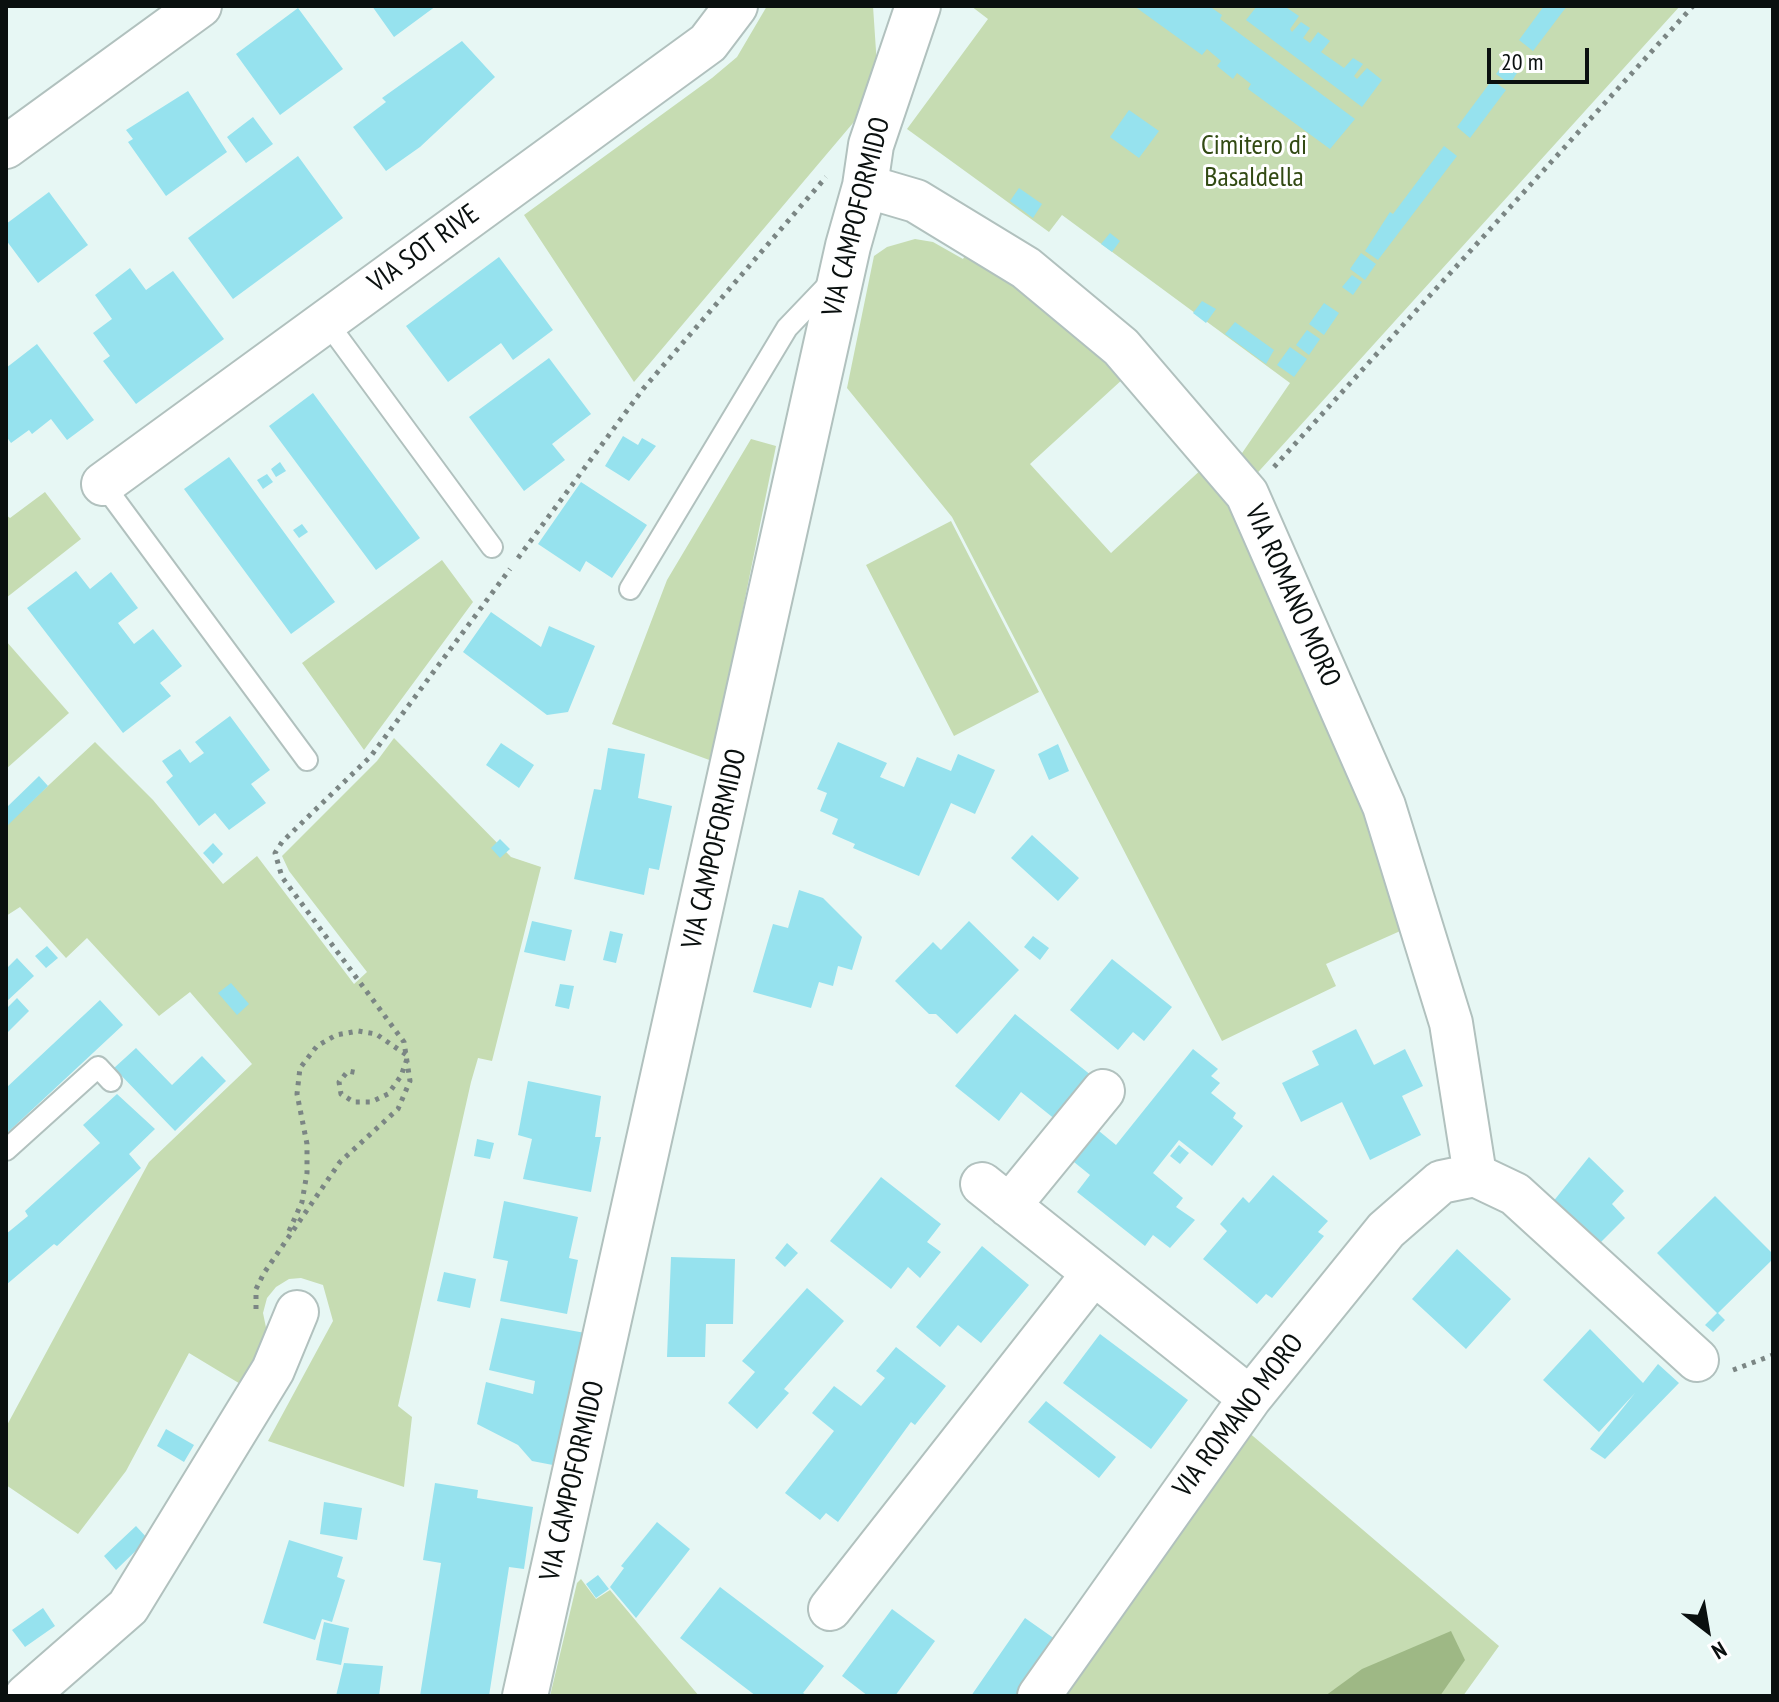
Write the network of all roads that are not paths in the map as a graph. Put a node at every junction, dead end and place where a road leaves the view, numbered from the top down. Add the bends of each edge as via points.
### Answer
1 (200, 6) edge
2 (736, 6) edge
3 (917, 7) edge
4 (6, 147) edge
5 (868, 166) junction
6 (842, 270) junction
7 (326, 321) junction
8 (103, 484) joint
9 (492, 547) dead end
10 (630, 589) dead end
11 (307, 760) dead end
12 (111, 1081) dead end
13 (1103, 1091) dead end
14 (6, 1150) edge
15 (1475, 1175) junction
16 (1093, 1274) junction
17 (277, 1315) road end
18 (1697, 1360) dead end
19 (1250, 1398) junction
20 (830, 1609) dead end
21 (26, 1696) edge
22 (525, 1696) edge
23 (1039, 1696) edge

1 - 4 street
2 - 7 street, VIA SOT RIVE via 708,43
3 - 5 main road, VIA CAMPOFORMIDO
5 - 6 main road, VIA CAMPOFORMIDO
5 - 15 street, VIA ROMANO MORO via 1026,268 1121,347 1247,494 1384,806 1451,1023
6 - 10 lane via 787,328
6 - 22 main road, VIA CAMPOFORMIDO
7 - 8 street, VIA SOT RIVE
7 - 9 lane
8 - 11 lane
12 - 14 lane via 98,1067
13 - 16 street via 995,1195
15 - 18 street via 1515,1194
15 - 19 street, VIA ROMANO MORO via 1441,1182 1386,1230
16 - 19 street
16 - 20 street
17 - 21 street via 273,1370 128,1607
19 - 23 street, VIA ROMANO MORO

